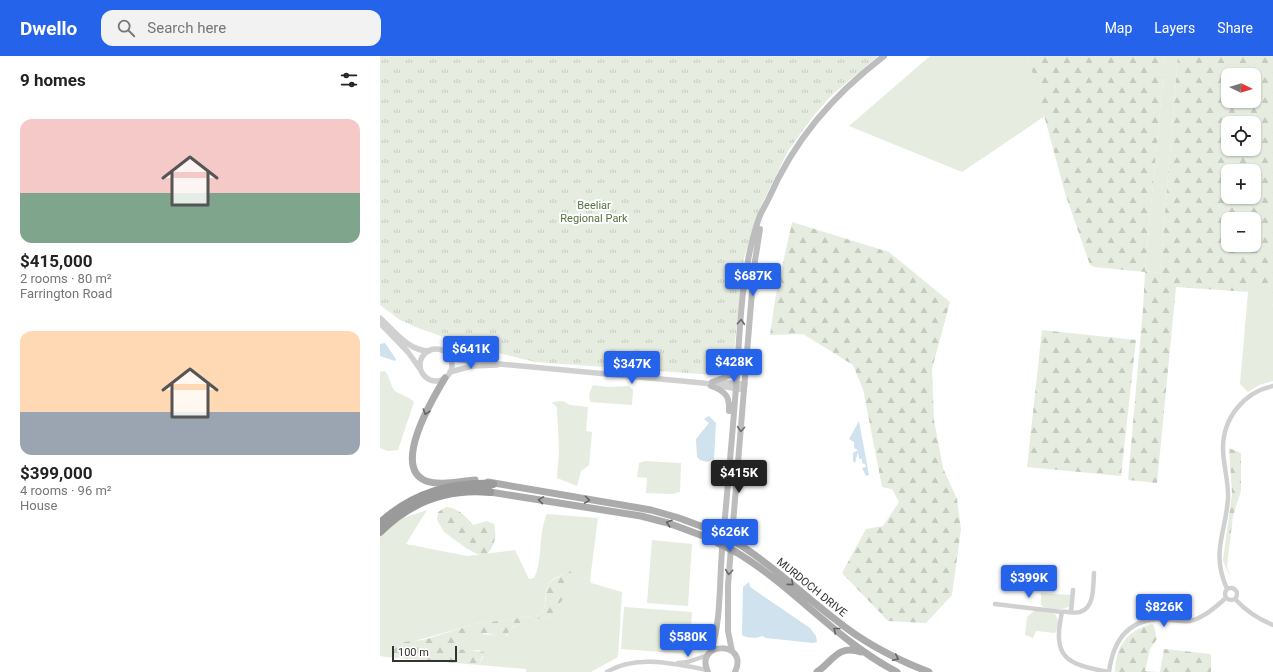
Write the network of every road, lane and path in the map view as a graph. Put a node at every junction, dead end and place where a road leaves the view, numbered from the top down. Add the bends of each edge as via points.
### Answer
1 (884, 56) edge
2 (767, 202) junction
3 (380, 318) edge
4 (380, 323) edge
5 (430, 351) junction
6 (446, 353) junction
7 (504, 364) junction
8 (737, 365) junction
9 (421, 371) junction
10 (450, 372) junction
11 (445, 378) junction
12 (712, 384) junction
13 (1273, 386) edge
14 (736, 387) junction
15 (745, 387) junction
16 (730, 451) junction
17 (738, 470) junction
18 (492, 488) junction
19 (726, 502) junction
20 (380, 523) edge
21 (380, 532) edge
22 (1094, 573) dead end
23 (1227, 589) junction
24 (1073, 590) dead end
25 (1226, 598) junction
26 (1235, 599) junction
27 (995, 604) dead end
28 (1062, 612) junction
29 (1071, 612) junction
30 (1273, 625) edge
31 (732, 651) junction
32 (710, 653) junction
33 (867, 654) junction
34 (666, 664) junction
35 (708, 671) edge
36 (607, 672) edge
37 (735, 672) edge
38 (817, 672) edge
39 (897, 672) edge
40 (929, 672) edge
41 (1108, 672) edge

1 - 2 main road via 846,87 819,116 788,160
8 -> 2 main road via 750,252 760,216
2 - 15 main road via 757,241
3 - 5 street via 411,346
4 - 9 street via 408,352
5 - 6 street
5 - 9 street via 421,359
6 - 7 street via 463,361
6 - 10 street via 451,364
7 - 10 street via 472,366
7 - 12 street
8 - 12 main road via 731,375
8 - 14 main road
9 - 11 street via 426,378 433,381
10 - 11 street
11 -> 18 main road via 429,405 412,454 413,468 423,479 432,482 479,480
12 - 14 street
12 - 16 main road via 729,398
13 - 23 street via 1258,390 1239,406 1230,419 1225,433 1223,448 1228,499 1218,558
14 - 15 street
14 - 16 main road
15 -> 17 main road
16 - 19 main road
17 - 19 main road via 735,468 732,472 730,497
17 -> 31 main road via 728,585 728,631
18 - 20 highway via 459,486 428,493 400,507
18 - 21 highway via 430,499 404,512
33 -> 18 main road, MURDOCH DRIVE, bridge via 768,574 736,552 706,537 641,516
18 -> 40 main road, MURDOCH DRIVE, bridge via 651,510 706,528 737,543 765,562 858,637 891,656
19 - 32 main road via 717,630
22 - 29 street via 1091,602 1086,610 1079,613
23 - 25 street via 1224,594
23 - 26 street via 1232,588 1236,591
24 - 29 street
25 - 26 street
25 - 41 street via 1201,618 1190,621 1160,619 1142,622 1127,630 1114,649
26 - 30 street via 1244,609
27 - 28 street
28 - 29 street
28 - 41 street via 1058,640 1061,651 1070,662
31 - 32 main road via 722,647
31 - 37 main road via 738,660
32 - 34 street via 688,662
32 - 35 main road via 706,662
33 - 38 main road via 854,650 841,651
33 - 39 main road, MURDOCH DRIVE
34 - 35 street
34 - 36 street via 629,663

